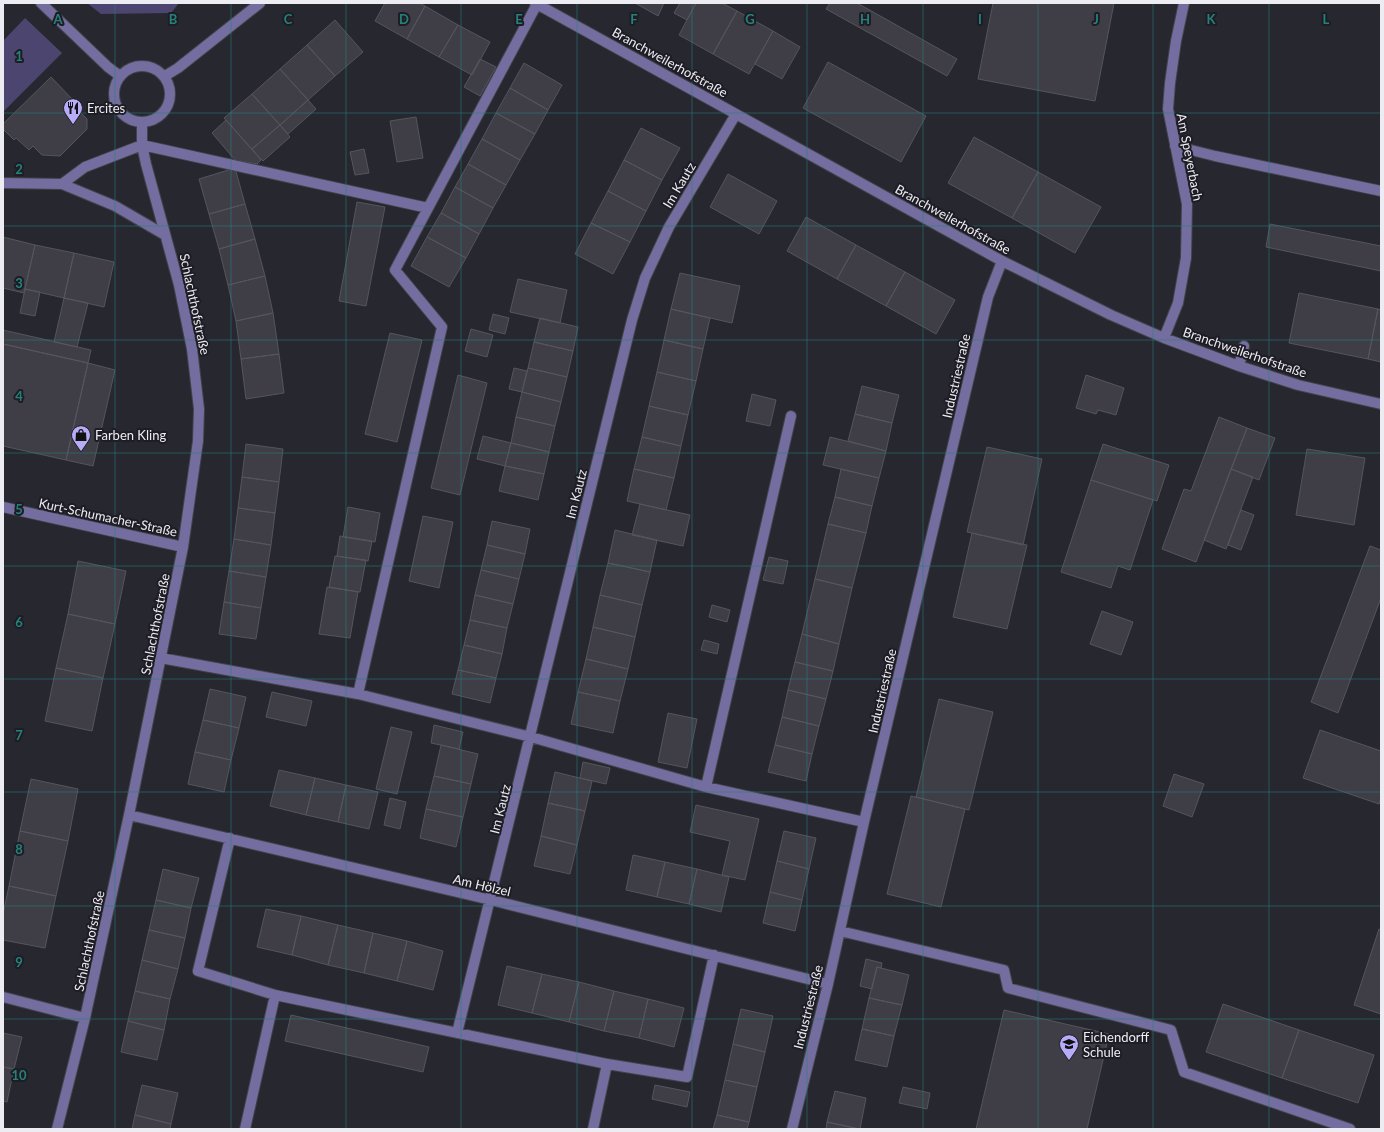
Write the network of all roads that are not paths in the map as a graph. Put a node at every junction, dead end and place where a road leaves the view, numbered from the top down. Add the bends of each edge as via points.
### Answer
1 (41, 3) edge
2 (260, 3) edge
3 (536, 3) edge
4 (1184, 3) edge
5 (120, 76) junction
6 (165, 76) junction
7 (736, 114) junction
8 (142, 122) junction
9 (142, 145) junction
10 (1175, 146) junction
11 (3, 184) edge
12 (62, 184) junction
13 (1381, 191) edge
14 (428, 208) junction
15 (165, 235) junction
16 (1002, 261) junction
17 (1164, 338) junction
18 (1244, 346) dead end
19 (1239, 366) junction
20 (1381, 404) edge
21 (791, 416) dead end
22 (3, 507) edge
23 (184, 547) junction
24 (161, 658) junction
25 (358, 694) junction
26 (531, 737) junction
27 (706, 787) junction
28 (129, 815) junction
29 (864, 822) junction
30 (230, 838) junction
31 (491, 900) junction
32 (840, 931) junction
33 (714, 955) junction
34 (828, 984) junction
35 (274, 994) junction
36 (3, 997) edge
37 (85, 1018) junction
38 (457, 1033) junction
39 (607, 1064) junction
40 (57, 1129) edge
41 (245, 1129) edge
42 (593, 1129) edge
43 (792, 1129) edge
44 (1350, 1129) edge

1 - 5 street
2 - 6 street
3 - 7 street, Branchweilerhofstraße
3 - 14 street
4 - 10 street, Am Speyerbach via 1176,41 1168,109
5 - 6 street via 137,65 148,65
5 - 8 street via 115,85 116,106 131,120
6 - 8 street via 171,91 168,106 157,118 150,122
7 - 16 street, Branchweilerhofstraße
7 - 26 street, Im Kautz via 669,227 645,278 632,320
8 - 9 street, Schlachthofstraße
9 - 12 street via 85,166
9 - 14 street
9 - 15 street, Schlachthofstraße
10 - 13 street
10 - 17 street, Am Speyerbach via 1187,204 1186,258 1178,303
11 - 12 street
12 - 15 street via 115,206
14 - 25 street via 395,270 442,327
15 - 23 street, Schlachthofstraße via 179,285 192,349 199,409 198,441
16 - 17 street, Branchweilerhofstraße
16 - 29 street, Industriestraße via 988,297
17 - 19 street, Branchweilerhofstraße
18 - 19 street
19 - 20 street, Branchweilerhofstraße via 1298,385
21 - 27 street
22 - 23 street, Kurt-Schumacher-Straße
23 - 24 street, Schlachthofstraße
24 - 25 street
24 - 28 street, Schlachthofstraße
25 - 26 street
26 - 27 street
26 - 31 street, Im Kautz
27 - 29 street
28 - 30 street, Am Hölzel
28 - 37 street, Schlachthofstraße
29 - 32 street, Industriestraße
30 - 31 street, Am Hölzel
30 - 35 street via 198,972
31 - 33 street, Am Hölzel
31 - 38 street, Im Kautz
32 - 34 street, Industriestraße
32 - 44 street via 1004,970 1008,988 1171,1030 1184,1072
33 - 34 street, Am Hölzel
33 - 39 street via 688,1077
34 - 43 street, Industriestraße
35 - 38 street
35 - 41 street
36 - 37 street
37 - 40 street, Schlachthofstraße
38 - 39 street
39 - 42 street

